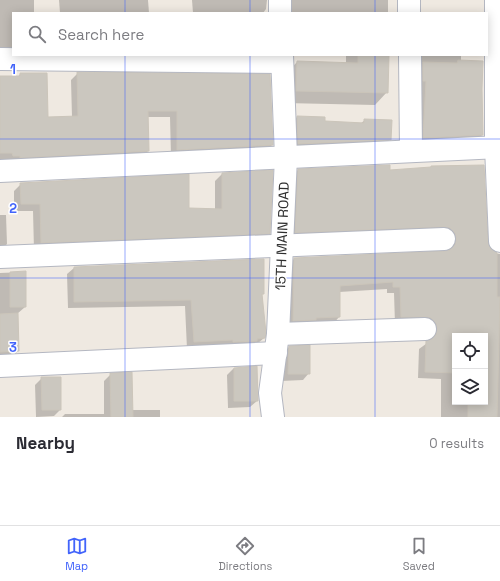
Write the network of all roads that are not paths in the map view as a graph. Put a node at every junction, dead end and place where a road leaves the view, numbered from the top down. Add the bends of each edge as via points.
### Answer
1 (280, 0) edge
2 (409, 0) edge
3 (496, 0) edge
4 (280, 12) edge
5 (409, 12) edge
6 (410, 56) edge
7 (282, 58) edge
8 (0, 59) edge
9 (498, 147) edge
10 (411, 151) junction
11 (286, 157) junction
12 (0, 171) edge
13 (444, 239) dead end
14 (500, 242) edge
15 (281, 247) junction
16 (0, 256) edge
17 (425, 328) dead end
18 (277, 344) junction
19 (0, 366) edge
20 (273, 417) edge

1 - 4 street
2 - 5 street
3 - 9 street
6 - 10 street
7 - 8 street
7 - 11 street, 15TH MAIN ROAD
9 - 10 street
9 - 14 street
10 - 11 street
11 - 12 street
11 - 15 street, 15TH MAIN ROAD
13 - 15 street
15 - 16 street
15 - 18 street, 15TH MAIN ROAD
17 - 18 street
18 - 19 street
18 - 20 street, 15TH MAIN ROAD via 270,393

